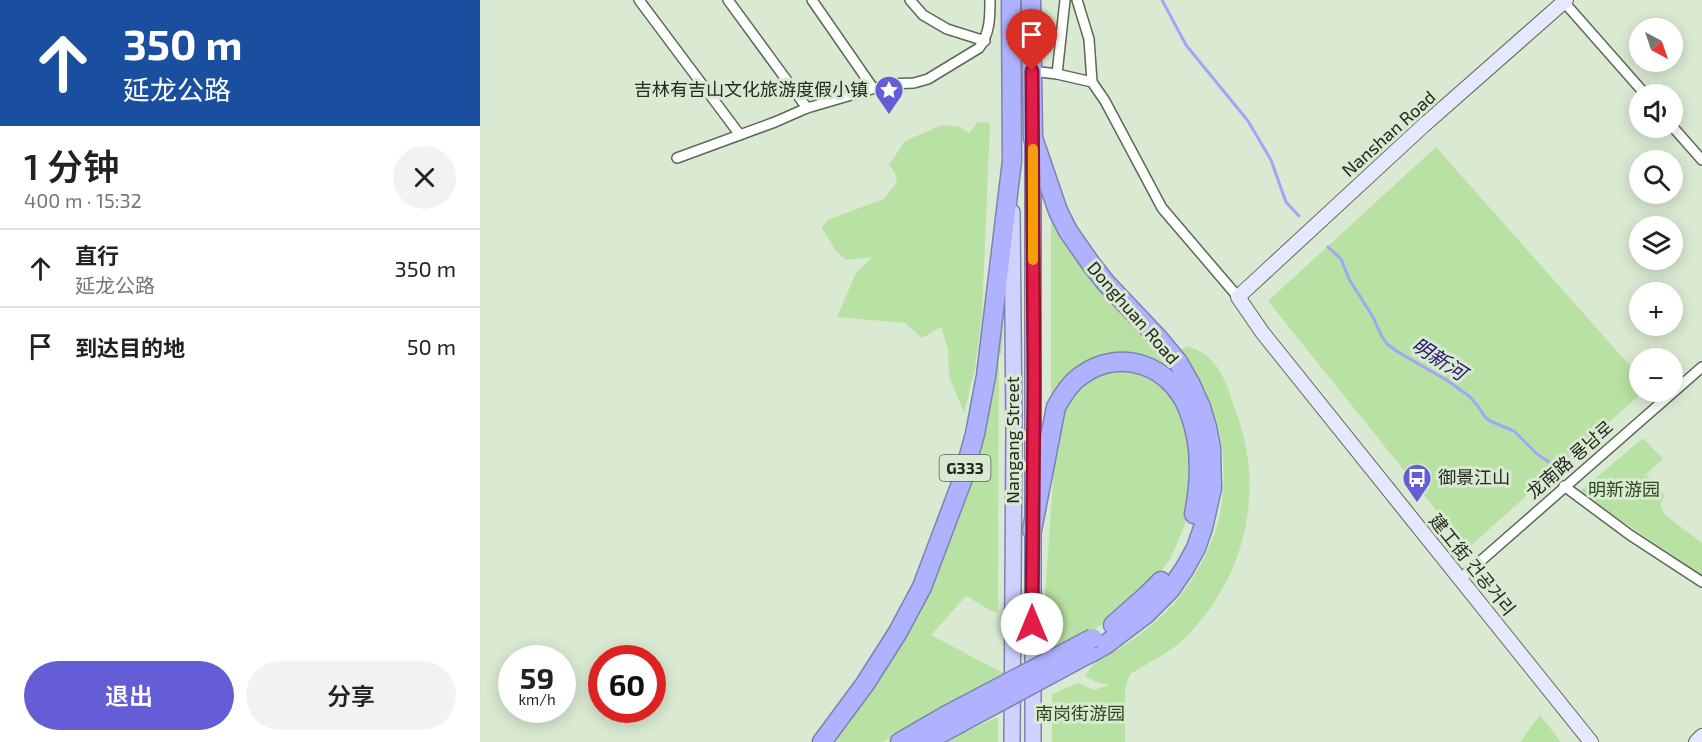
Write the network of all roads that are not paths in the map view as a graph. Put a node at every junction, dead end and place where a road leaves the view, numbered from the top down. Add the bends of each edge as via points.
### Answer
1 (639, 0) edge
2 (728, 0) edge
3 (812, 0) edge
4 (910, 0) edge
5 (990, 0) edge
6 (1011, 0) edge
7 (1031, 0) edge
8 (1065, 0) edge
9 (1077, 0) edge
10 (1565, 1) edge
11 (985, 41) junction
12 (1032, 71) junction
13 (1057, 75) junction
14 (1092, 82) junction
15 (1636, 84) edge
16 (873, 88) junction
17 (807, 108) junction
18 (740, 135) junction
19 (1033, 138) junction
20 (1683, 138) edge
21 (677, 158) dead end
22 (1702, 160) edge
23 (1012, 161) junction
24 (1238, 297) junction
25 (1702, 367) edge
26 (1564, 486) junction
27 (1032, 530) junction
28 (1460, 579) junction
29 (1702, 582) edge
30 (1092, 645) junction
31 (946, 723) junction
32 (1702, 736) edge
33 (822, 742) edge
34 (900, 742) edge
35 (925, 742) edge
36 (1012, 742) edge
37 (1033, 742) edge
38 (1591, 742) edge
39 (1696, 742) edge

1 - 18 street
2 - 17 street
3 - 16 street
4 - 11 street via 923,15 947,29
5 - 11 street
6 - 23 highway, G333
7 - 12 highway, Donghuan Road
8 - 13 street
9 - 14 street via 1089,39
10 - 15 street
10 - 24 street, Nanshan Road
11 - 16 street via 928,79
12 - 13 street
12 - 19 highway, Donghuan Road
13 - 14 street
14 - 24 street via 1162,208
16 - 17 street
17 - 18 street
18 - 21 street
19 - 27 main road, Nangang Street
19 - 30 highway, Donghuan Road via 1068,231 1106,283 1178,362 1201,407 1211,448 1212,489 1203,528 1185,568 1146,614 1105,645
20 - 22 street
23 - 33 highway, G333 via 986,376 962,481 922,587 898,632
23 - 36 main road, Nangang Street
24 - 28 street, 建工街 건공거리
25 - 26 street, 龙南路 룡남로
26 - 28 street, 龙南路 룡남로
26 - 29 street
27 - 30 highway via 1056,407 1071,384 1093,368 1120,361 1142,365 1168,378 1188,406 1197,438 1198,491 1193,519 1168,573
27 - 37 main road, Nangang Street
28 - 38 street, 建工街 건공거리
30 - 31 highway, bridge
31 - 34 highway
31 - 35 highway
32 - 39 street

